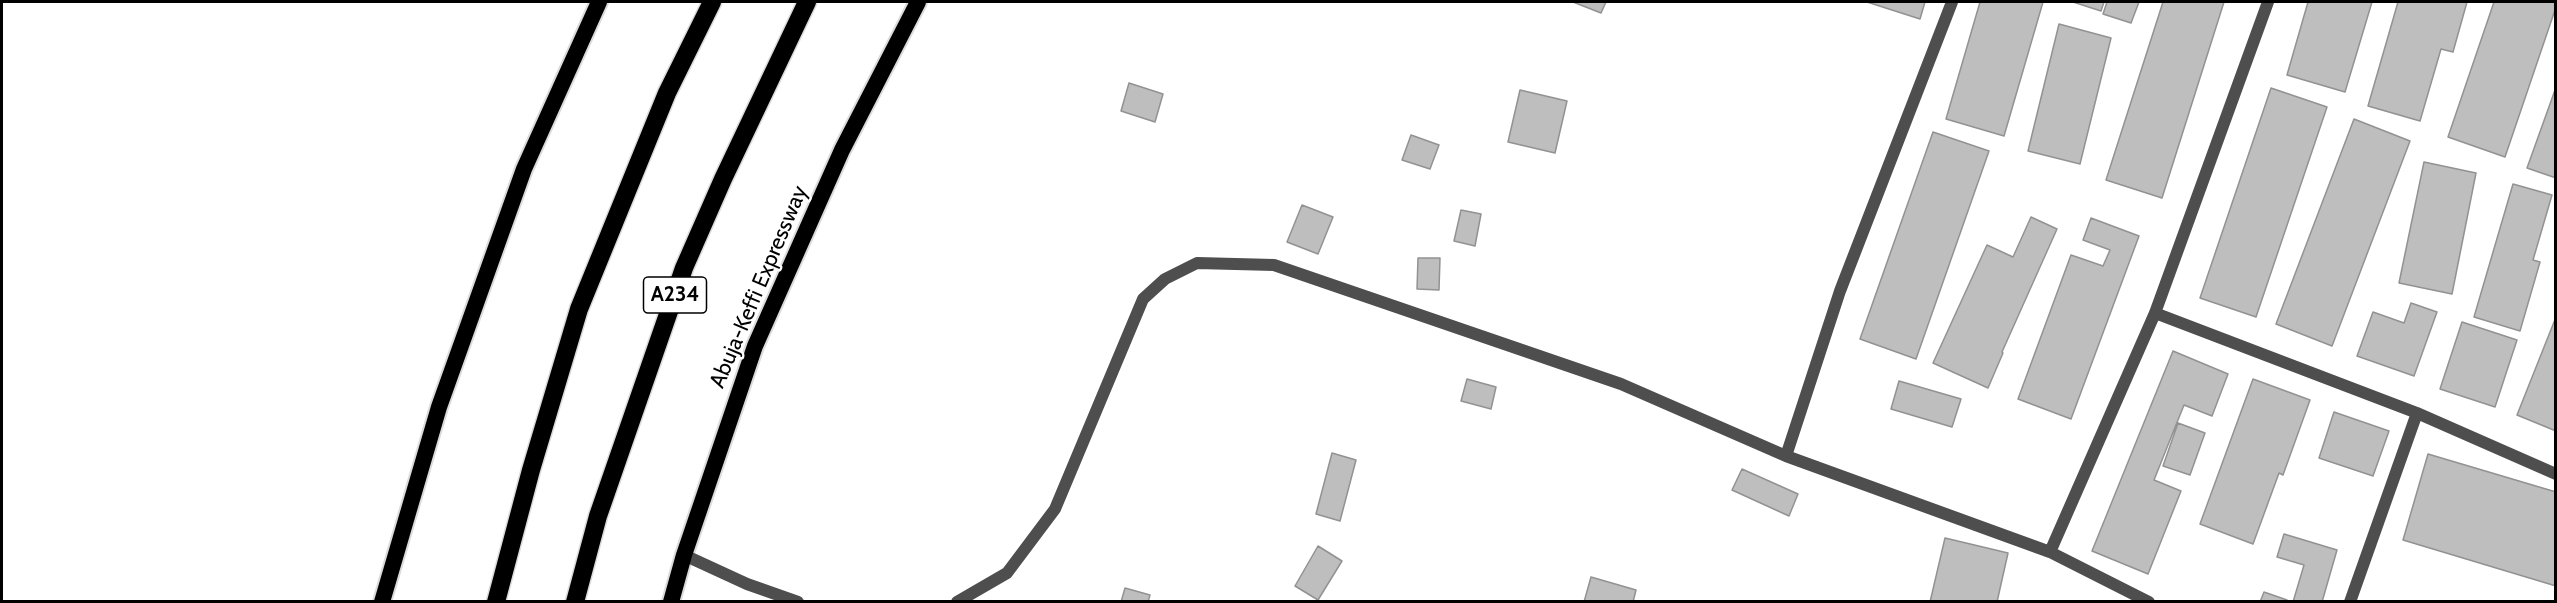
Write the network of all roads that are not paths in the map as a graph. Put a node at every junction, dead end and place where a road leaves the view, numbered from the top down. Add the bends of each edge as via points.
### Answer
1 (599, 2) edge
2 (712, 2) edge
3 (807, 2) edge
4 (918, 2) edge
5 (1952, 2) edge
6 (2268, 2) edge
7 (2155, 313) junction
8 (2417, 412) junction
9 (1786, 456) junction
10 (2556, 474) edge
11 (2050, 552) junction
12 (684, 555) junction
13 (382, 602) edge
14 (496, 602) edge
15 (575, 602) edge
16 (671, 602) edge
17 (798, 602) edge
18 (957, 602) edge
19 (2149, 602) edge
20 (2350, 602) edge

1 - 13 highway via 520,180 439,407
2 - 14 highway via 667,93 579,309
3 - 15 highway, A234 via 684,268 598,516
4 - 12 highway, Abuja-Keffi Expressway via 842,150 756,346
5 - 9 street via 1840,291
6 - 7 street
7 - 8 street
7 - 11 street
8 - 10 street
8 - 20 street
9 - 11 street
9 - 18 street via 1621,384 1274,265 1197,263 1165,279 1143,299 1055,509 1006,573
11 - 19 street
12 - 16 highway, Abuja-Keffi Expressway
12 - 17 street

